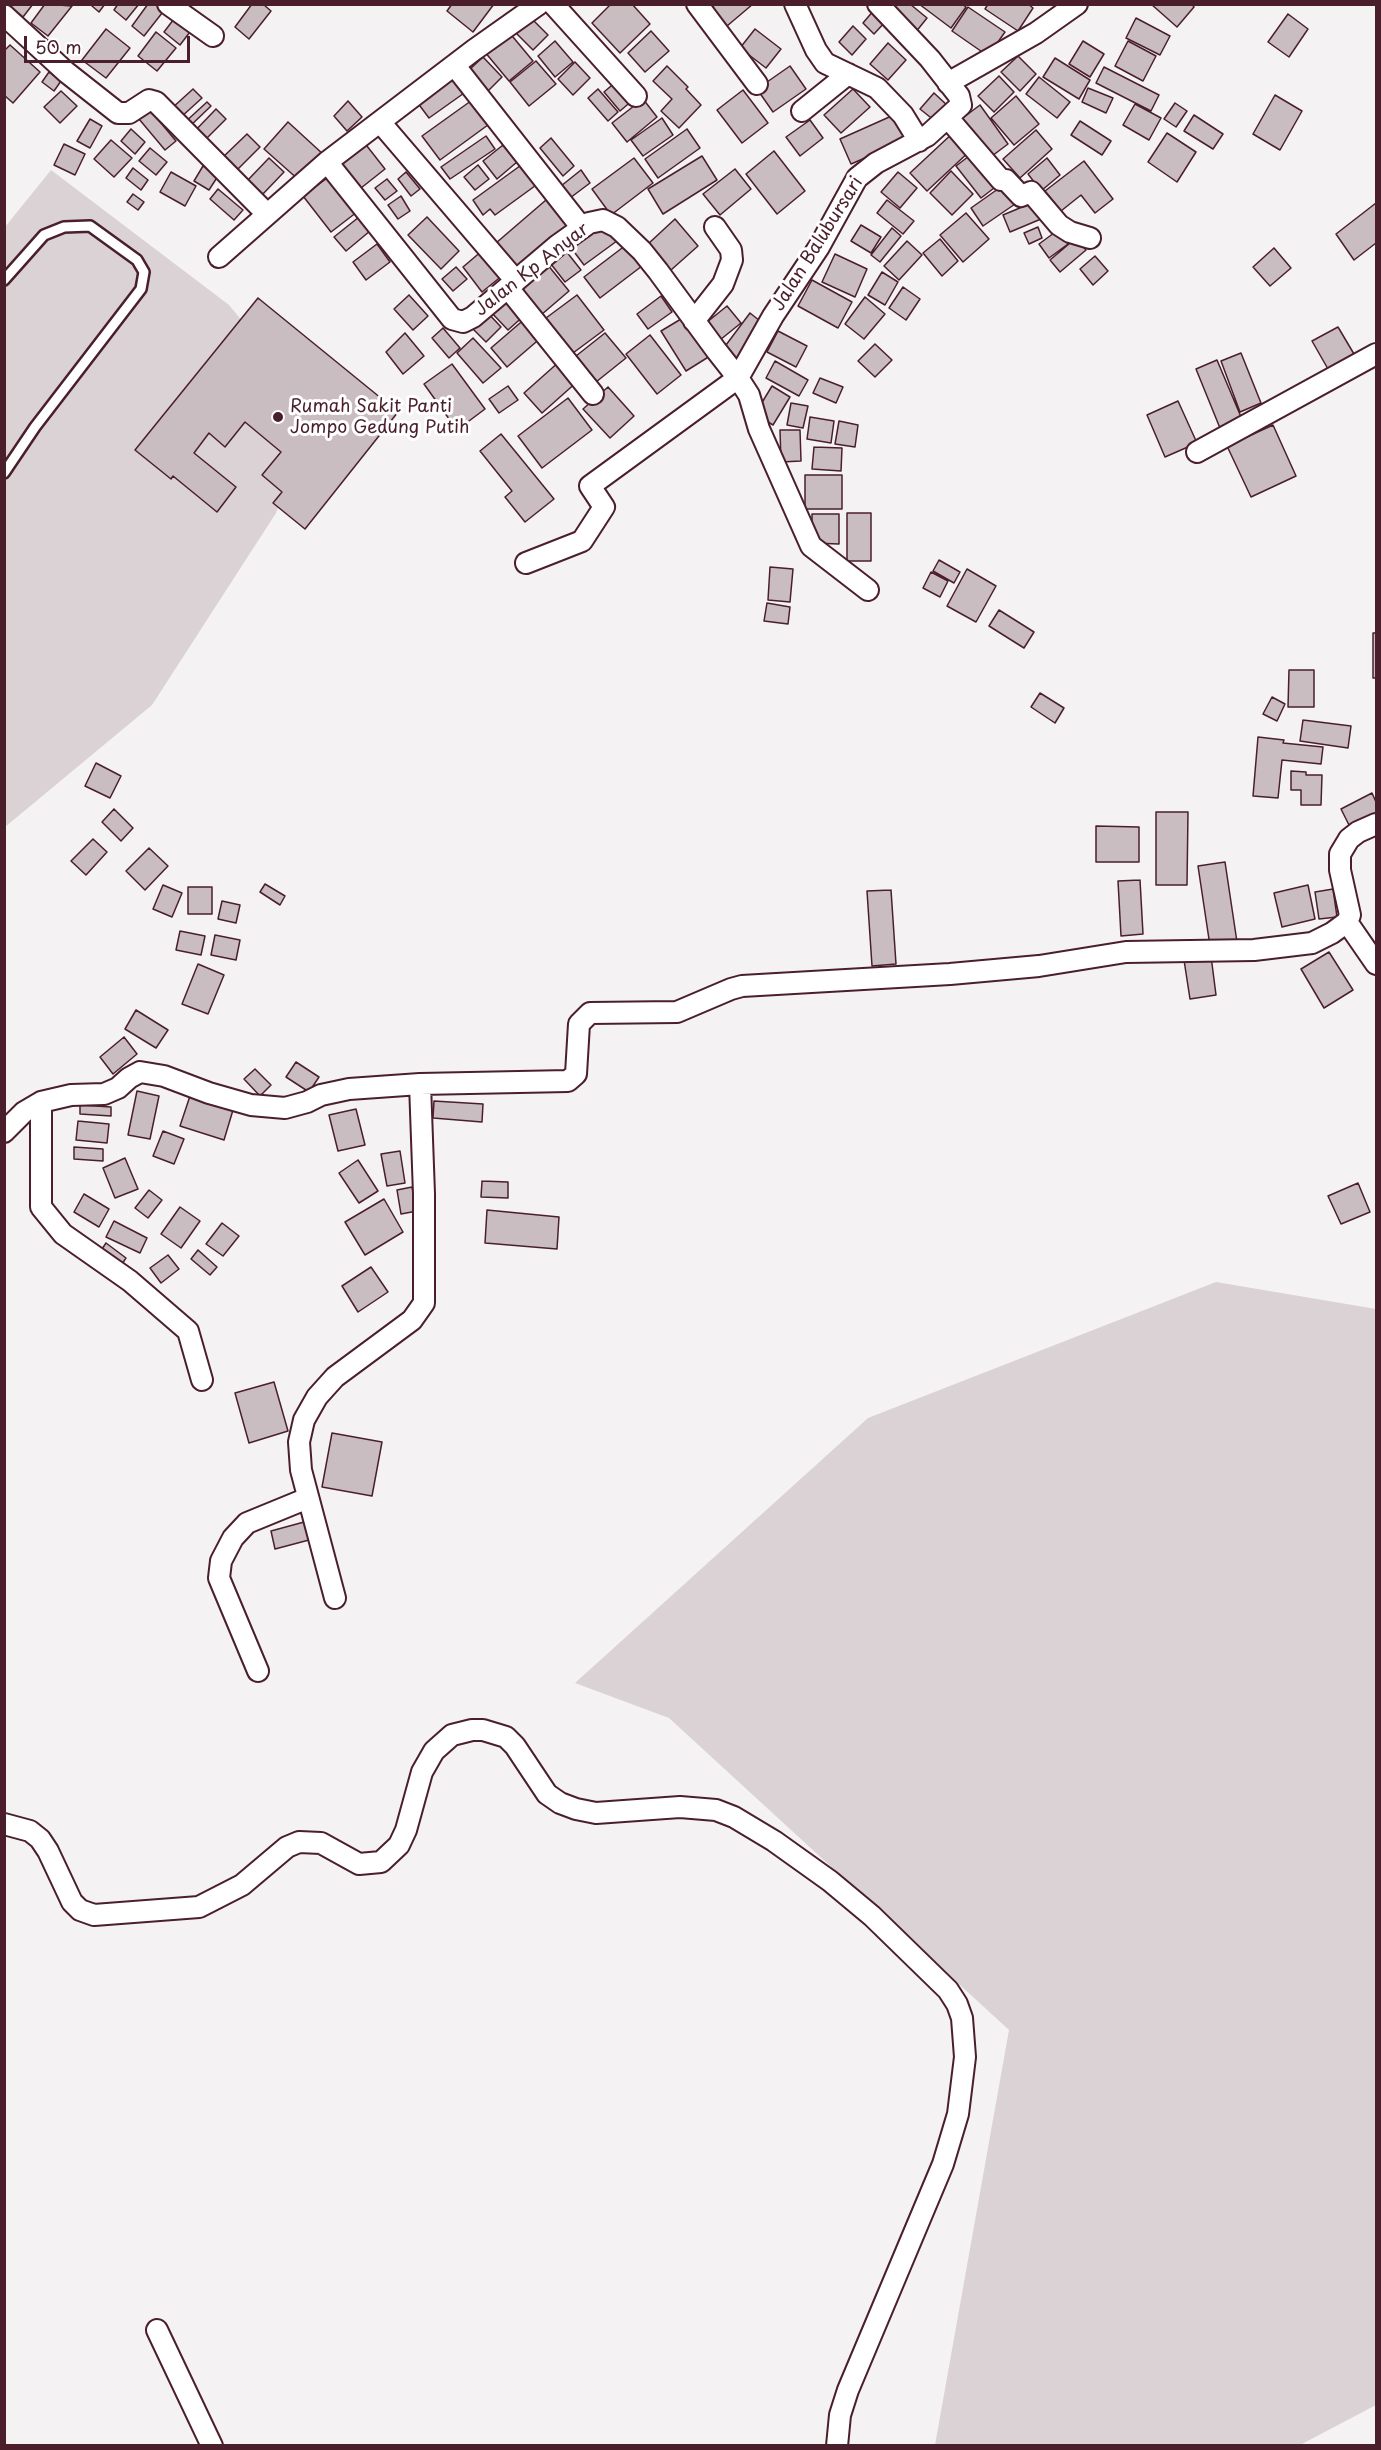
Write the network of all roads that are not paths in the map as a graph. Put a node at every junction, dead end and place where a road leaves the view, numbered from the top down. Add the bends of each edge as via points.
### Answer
1 (168, 4) edge
2 (539, 4) edge
3 (553, 4) edge
4 (697, 4) edge
5 (795, 4) edge
6 (878, 4) edge
7 (1077, 4) edge
8 (4, 15) edge
9 (213, 36) dead end
10 (455, 66) junction
11 (848, 74) junction
12 (948, 83) junction
13 (757, 84) dead end
14 (636, 96) dead end
15 (802, 111) dead end
16 (948, 118) junction
17 (380, 122) junction
18 (920, 141) junction
19 (327, 162) junction
20 (267, 214) junction
21 (714, 227) dead end
22 (582, 228) junction
23 (1090, 238) dead end
24 (219, 257) dead end
25 (4, 280) edge
26 (512, 285) junction
27 (694, 321) junction
28 (1377, 354) edge
29 (738, 378) junction
30 (593, 394) dead end
31 (1197, 452) dead end
32 (4, 473) edge
33 (526, 563) dead end
34 (868, 590) dead end
35 (1377, 824) edge
36 (1347, 921) junction
37 (1377, 964) edge
38 (420, 1084) junction
39 (42, 1102) junction
40 (4, 1132) edge
41 (202, 1380) dead end
42 (308, 1498) junction
43 (335, 1598) dead end
44 (258, 1671) dead end
45 (4, 1824) edge
46 (158, 2330) dead end
47 (212, 2445) edge
48 (837, 2445) edge

1 - 9 street
2 - 10 street
3 - 14 street
4 - 13 street
5 - 11 street via 825,63
6 - 12 street, Jalan Balubursari
7 - 12 street via 1036,33
8 - 20 street via 118,113 129,113 154,100
10 - 17 street
10 - 22 street
11 - 15 street
11 - 18 street via 877,88 890,100
12 - 16 street, Jalan Balubursari via 961,103
16 - 18 street, Jalan Balubursari
16 - 23 street via 1001,180 1006,180 1021,196 1031,192 1059,225
17 - 19 street
17 - 26 street
18 - 29 street, Jalan Balubursari via 856,177 819,247
19 - 20 street
19 - 26 street, Jalan Kp Anyar via 452,319 463,322 473,317
20 - 24 street
21 - 27 street via 731,250 732,260 723,284
22 - 26 street, Jalan Kp Anyar
22 - 27 street, Jalan Kp Anyar via 603,219 616,227 642,251
25 - 32 lane via 44,235 64,227 90,226 137,260 144,272 141,289
26 - 30 street
27 - 29 street, Jalan Kp Anyar
28 - 31 street
29 - 33 street via 590,486 604,507 582,541
29 - 34 street, Jalan Kp Anyar via 749,395 759,429 811,546
35 - 36 street via 1349,839 1340,854 1350,915
36 - 37 street
36 - 38 street via 1324,938 1286,948 1126,952 1049,965 950,974 742,986 677,1012 590,1012 579,1024 576,1074 571,1080
38 - 39 street via 333,1092 285,1108 251,1105 164,1076 140,1072 104,1094 71,1095
38 - 42 street via 424,1303 412,1320 335,1377 317,1397 304,1420 299,1442
39 - 40 street via 24,1112
39 - 41 street via 41,1207 63,1234 130,1281 188,1331
42 - 43 street
42 - 44 street via 248,1523 233,1538 221,1561 219,1578
45 - 48 street via 40,1839 72,1902 80,1910 94,1915 199,1907 242,1885 287,1847 299,1842 321,1843 359,1864 381,1862 399,1845 422,1772 434,1751 452,1735 483,1730 506,1737 547,1794 560,1803 596,1813 716,1810 774,1841 831,1881 948,1990 962,2018 965,2057 958,2114 944,2164 848,2390
46 - 47 street

